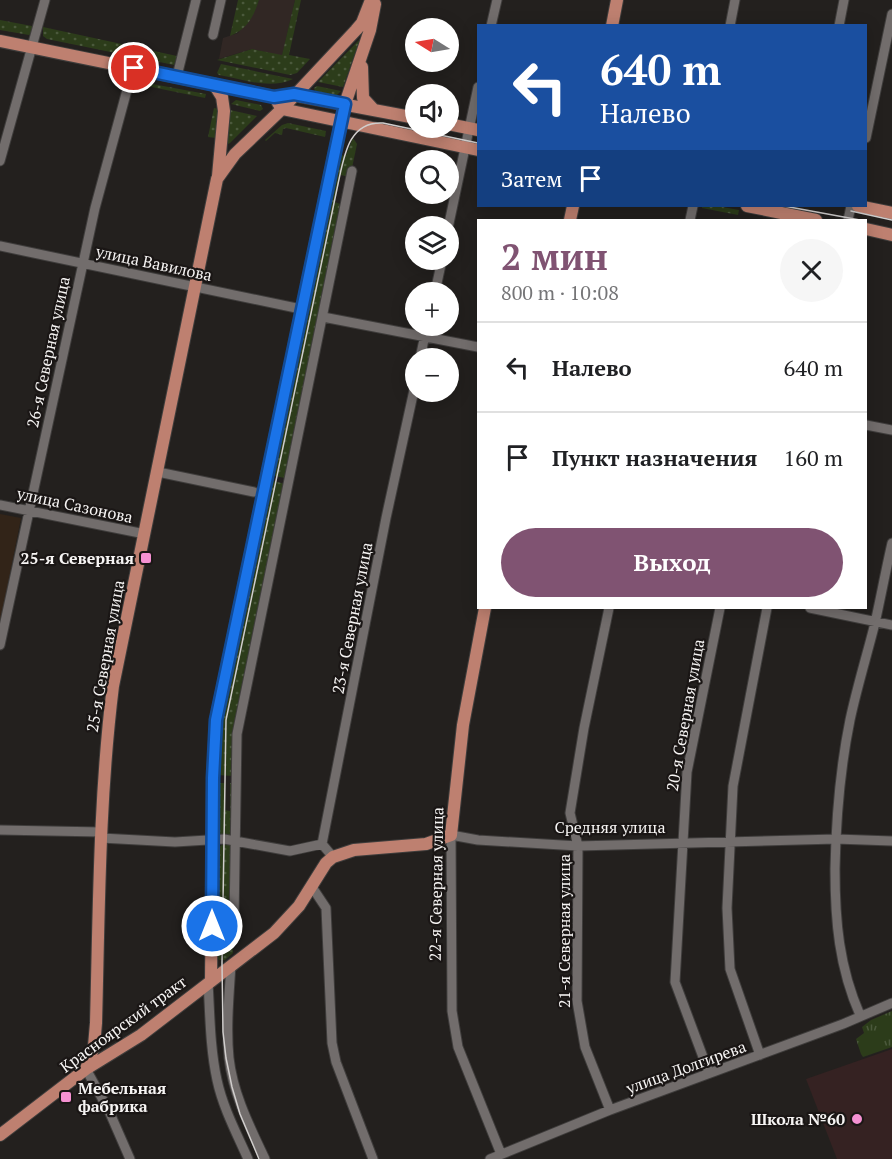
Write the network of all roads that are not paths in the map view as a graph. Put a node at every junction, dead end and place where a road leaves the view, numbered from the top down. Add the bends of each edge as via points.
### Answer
1 (45, 0) edge
2 (196, 0) edge
3 (221, 0) edge
4 (371, 0) edge
5 (376, 0) edge
6 (497, 0) edge
7 (617, 0) edge
8 (735, 0) edge
9 (844, 0) edge
10 (892, 14) edge
11 (492, 24) edge
12 (612, 24) edge
13 (730, 24) edge
14 (839, 24) edge
15 (213, 35) dead end
16 (0, 41) edge
17 (31, 47) junction
18 (362, 59) junction
19 (134, 68) junction
20 (177, 76) junction
21 (214, 84) junction
22 (294, 94) junction
23 (274, 97) junction
24 (477, 98) edge
25 (345, 104) junction
26 (282, 109) junction
27 (374, 110) junction
28 (405, 116) edge
29 (341, 122) junction
30 (459, 126) edge
31 (474, 129) edge
32 (867, 133) edge
33 (466, 147) junction
34 (477, 150) edge
35 (0, 161) edge
36 (352, 171) dead end
37 (217, 179) junction
38 (751, 207) edge
39 (863, 207) edge
40 (892, 213) edge
41 (451, 216) edge
42 (799, 219) edge
43 (867, 229) edge
44 (892, 235) edge
45 (0, 246) edge
46 (83, 263) junction
47 (195, 287) junction
48 (301, 309) junction
49 (323, 317) junction
50 (425, 337) junction
51 (477, 347) edge
52 (422, 348) edge
53 (412, 402) edge
54 (867, 424) edge
55 (892, 430) edge
56 (158, 472) junction
57 (254, 492) dead end
58 (0, 504) edge
59 (29, 510) junction
60 (145, 534) junction
61 (892, 543) edge
62 (485, 609) edge
63 (609, 609) edge
64 (720, 609) edge
65 (767, 609) edge
66 (815, 609) edge
67 (875, 622) junction
68 (892, 625) edge
69 (0, 645) edge
70 (0, 830) edge
71 (101, 835) junction
72 (451, 835) junction
73 (213, 838) junction
74 (836, 839) junction
75 (235, 841) junction
76 (892, 841) edge
77 (729, 842) junction
78 (682, 843) junction
79 (321, 844) junction
80 (578, 846) junction
81 (333, 857) junction
82 (312, 887) junction
83 (234, 921) dead end
84 (231, 965) junction
85 (209, 981) junction
86 (892, 1003) edge
87 (860, 1015) junction
88 (760, 1055) junction
89 (86, 1069) junction
90 (709, 1074) junction
91 (610, 1110) junction
92 (0, 1135) edge
93 (501, 1154) junction
94 (130, 1159) edge
95 (248, 1159) edge
96 (265, 1159) edge
97 (374, 1159) edge
98 (490, 1159) edge

1 - 17 street
2 - 20 street
3 - 15 street
4 - 22 main road, 25-я Северная улица via 356,30
5 - 18 main road
6 - 11 street
7 - 12 main road
8 - 13 street
9 - 14 street
10 - 32 street
16 - 17 main road
17 - 19 main road
17 - 35 street
18 - 25 main road
18 - 27 main road via 362,92
19 - 20 main road
19 - 46 street, 26-я Северная улица
20 - 21 main road
21 - 23 main road
21 - 37 main road via 224,111
22 - 23 main road
22 - 25 main road
22 - 26 main road, 25-я Северная улица
23 - 26 main road
24 - 31 street
25 - 27 main road
25 - 29 main road
26 - 29 main road
26 - 37 main road, 25-я Северная улица via 235,154
27 - 28 main road
29 - 33 main road
29 - 48 main road
30 - 31 main road
31 - 33 street
33 - 34 main road
33 - 41 street
36 - 49 street
37 - 47 main road, 25-я Северная улица
38 - 42 main road
39 - 40 main road
43 - 44 main road
45 - 46 street, улица Вавилова
46 - 47 street, улица Вавилова
46 - 59 street, 26-я Северная улица
47 - 48 street, улица Вавилова
47 - 56 main road, 25-я Северная улица
48 - 73 main road via 216,720
49 - 50 street
49 - 75 street via 237,734
50 - 51 street
50 - 52 street
53 - 79 street, 23-я Северная улица
54 - 55 street
56 - 57 street
56 - 60 main road, 25-я Северная улица
58 - 59 street, улица Сазонова
59 - 60 street, улица Сазонова
59 - 69 street, 26-я Северная улица
60 - 71 main road, 25-я Северная улица via 113,686
61 - 67 street
62 - 72 main road, 22-я Северная улица via 463,725
63 - 80 street, 21-я Северная улица via 570,813
64 - 78 street, 20-я Северная улица via 687,772
65 - 77 street via 733,786
66 - 67 street
67 - 68 street
67 - 74 street via 850,720
70 - 71 street
71 - 73 street via 175,842
71 - 89 main road, 25-я Северная улица via 96,1023
72 - 80 street, Средняя улица
72 - 81 main road, Средняя улица via 426,844 354,850
72 - 93 street, 22-я Северная улица via 452,1011 458,1047
73 - 75 street
73 - 85 main road
74 - 76 street, Средняя улица
74 - 77 street, Средняя улица
74 - 87 street via 839,950
75 - 79 street via 290,851
75 - 83 street
77 - 78 street, Средняя улица
77 - 88 street via 730,969
78 - 80 street, Средняя улица
78 - 90 street, 20-я Северная улица via 675,982
79 - 81 street
80 - 91 street, 21-я Северная улица via 577,1001 585,1047
81 - 82 main road, Красноярский тракт
82 - 84 main road, Красноярский тракт via 274,933
82 - 97 street via 326,908 336,1062
84 - 85 main road, Красноярский тракт
84 - 96 street via 229,1060 244,1114
85 - 89 main road, Красноярский тракт via 141,1035
85 - 95 street via 211,1045 217,1082
86 - 87 street, улица Долгирева
87 - 88 street, улица Долгирева
88 - 90 street, улица Долгирева
89 - 92 main road, Красноярский тракт
89 - 94 street
90 - 91 street, улица Долгирева
91 - 93 street, улица Долгирева
93 - 98 street, улица Долгирева

